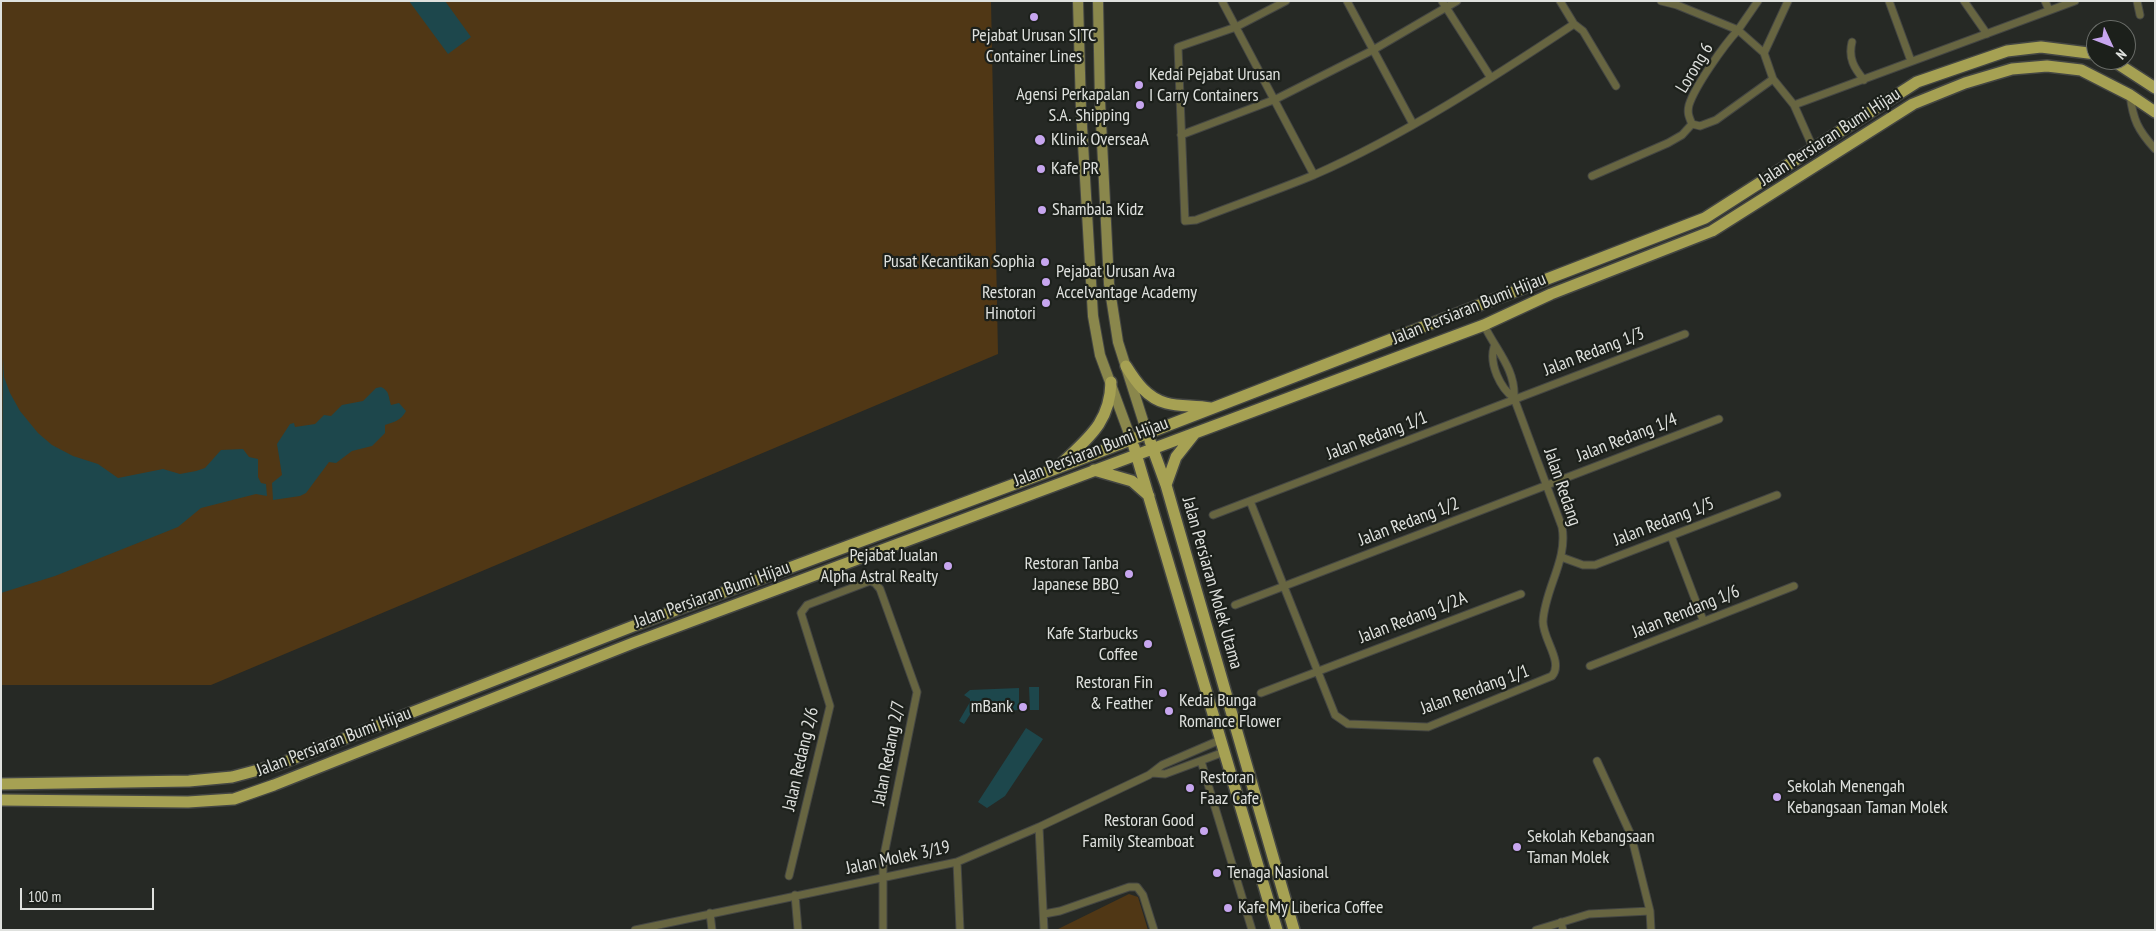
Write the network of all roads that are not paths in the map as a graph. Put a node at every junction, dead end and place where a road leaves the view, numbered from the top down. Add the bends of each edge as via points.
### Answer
1 (1078, 1) edge
2 (1098, 1) edge
3 (1222, 1) edge
4 (1286, 1) edge
5 (1347, 1) edge
6 (1442, 1) edge
7 (1457, 1) edge
8 (1560, 1) edge
9 (1661, 1) edge
10 (1758, 1) edge
11 (1788, 1) edge
12 (1889, 1) edge
13 (1964, 1) edge
14 (2045, 1) edge
15 (2075, 1) edge
16 (2137, 1) edge
17 (1446, 8) junction
18 (2049, 10) junction
19 (2140, 15) dead end
20 (1574, 24) junction
21 (1236, 27) junction
22 (1738, 30) junction
23 (1987, 34) junction
24 (1852, 42) dead end
25 (1373, 50) junction
26 (1764, 53) junction
27 (2086, 53) edge
28 (1911, 61) junction
29 (2127, 70) edge
30 (1491, 78) junction
31 (1773, 79) junction
32 (1864, 80) junction
33 (1616, 86) dead end
34 (2155, 88) edge
35 (2130, 95) junction
36 (1276, 99) junction
37 (1794, 105) junction
38 (2155, 112) edge
39 (1413, 124) junction
40 (1692, 124) junction
41 (1181, 135) junction
42 (2155, 149) edge
43 (1814, 150) junction
44 (1314, 175) junction
45 (1592, 176) dead end
46 (1518, 291) junction
47 (1427, 325) junction
48 (1484, 325) junction
49 (1685, 334) dead end
50 (1494, 347) junction
51 (1126, 366) junction
52 (1111, 382) junction
53 (1514, 398) junction
54 (1210, 408) junction
55 (1719, 419) dead end
56 (1198, 430) junction
57 (1147, 433) junction
58 (1131, 439) junction
59 (1152, 448) junction
60 (1136, 454) junction
61 (1055, 469) junction
62 (1093, 470) junction
63 (1166, 485) junction
64 (1546, 486) junction
65 (1777, 495) dead end
66 (1150, 497) junction
67 (1250, 501) junction
68 (1213, 515) dead end
69 (1671, 536) junction
70 (822, 556) junction
71 (1561, 557) junction
72 (827, 572) junction
73 (875, 583) joint
74 (1794, 586) dead end
75 (1282, 587) junction
76 (720, 594) junction
77 (1522, 594) dead end
78 (1235, 605) dead end
79 (723, 609) junction
80 (1703, 620) junction
81 (1590, 666) dead end
82 (1316, 671) junction
83 (1554, 673) joint
84 (1261, 692) dead end
85 (1222, 746) junction
86 (1201, 761) junction
87 (1596, 761) dead end
88 (1152, 773) junction
89 (1, 784) edge
90 (1, 800) edge
91 (1039, 827) junction
92 (957, 862) junction
93 (789, 876) dead end
94 (882, 876) junction
95 (796, 895) junction
96 (1650, 911) junction
97 (710, 913) junction
98 (1044, 914) junction
99 (1562, 926) edge
100 (635, 930) edge
101 (712, 930) edge
102 (798, 930) edge
103 (883, 930) edge
104 (960, 930) edge
105 (1044, 930) edge
106 (1154, 930) edge
107 (1252, 930) edge
108 (1278, 930) edge
109 (1294, 930) edge
110 (1536, 930) edge
111 (1651, 930) edge

1 - 52 main road via 1089,285 1100,355
2 - 51 main road via 1109,284 1114,324
3 - 21 street
4 - 21 street
5 - 25 street
6 - 17 street
7 - 17 street
8 - 20 street
9 - 22 street
10 - 22 street, Lorong 6
11 - 26 street
12 - 28 street
13 - 23 street
14 - 18 street
15 - 18 street
16 - 19 street
17 - 25 street
17 - 30 street
18 - 23 street
20 - 30 street
20 - 33 street via 1583,31
21 - 36 street
21 - 41 street via 1178,48
22 - 26 street
22 - 40 street, Lorong 6 via 1697,88 1689,106
23 - 28 street
24 - 32 street via 1849,51 1852,62
25 - 36 street
25 - 39 street
26 - 31 street
27 - 43 main road, Jalan Persiaran Bumi Hijau via 2041,47 2007,51 1959,66 1906,88
28 - 32 street
29 - 34 main road
30 - 39 street
31 - 37 street
31 - 40 street via 1716,120 1700,126
32 - 37 street
35 - 38 main road, Jalan Persiaran Bumi Hijau
35 - 42 street via 2133,118 2141,134
35 - 48 main road, Jalan Persiaran Bumi Hijau via 2081,70 2047,66 2012,69 1965,83 1914,104 1712,231 1551,294
36 - 41 street
36 - 44 street
37 - 43 street
39 - 44 street
40 - 45 street via 1668,143
41 - 44 street via 1185,221 1196,220
43 - 46 main road, Jalan Persiaran Bumi Hijau via 1712,215
46 - 47 main road, Jalan Persiaran Bumi Hijau
46 - 48 main road via 1484,312
47 - 48 main road via 1476,314
47 - 54 main road, Jalan Persiaran Bumi Hijau
48 - 50 street, Jalan Redang
48 - 56 main road, Jalan Persiaran Bumi Hijau
49 - 53 street, Jalan Redang 1/3
50 - 53 street, Jalan Redang via 1505,360 1515,387
50 - 53 street, Jalan Redang via 1491,357 1505,392
51 - 54 main road via 1145,392 1157,399 1167,404
51 - 57 main road
52 - 58 main road
52 - 61 main road via 1111,399 1103,419
53 - 64 street, Jalan Redang
53 - 67 street, Jalan Redang 1/1
54 - 57 main road, Jalan Persiaran Bumi Hijau
55 - 64 street, Jalan Redang 1/4
56 - 59 main road, Jalan Persiaran Bumi Hijau
56 - 63 main road via 1176,457
57 - 58 main road, Jalan Persiaran Bumi Hijau
57 - 59 main road, Jalan Persiaran Molek Utama
58 - 60 main road, Jalan Persiaran Molek Utama
58 - 61 main road, Jalan Persiaran Bumi Hijau
59 - 60 main road, Jalan Persiaran Bumi Hijau
59 - 63 main road, Jalan Persiaran Molek Utama
60 - 62 main road, Jalan Persiaran Bumi Hijau
60 - 66 main road, Jalan Persiaran Molek Utama
61 - 70 main road, Jalan Persiaran Bumi Hijau
62 - 66 main road via 1132,481
62 - 72 main road, Jalan Persiaran Bumi Hijau
63 - 109 main road, Jalan Persiaran Molek Utama
64 - 71 street, Jalan Redang via 1562,527
64 - 75 street, Jalan Redang 1/2
65 - 69 street, Jalan Redang 1/5
66 - 85 main road, Jalan Persiaran Molek Utama
67 - 68 street, Jalan Redang 1/1
67 - 75 street
69 - 71 street, Jalan Redang 1/5 via 1595,565 1583,565
69 - 80 street
70 - 72 main road
70 - 76 main road, Jalan Persiaran Bumi Hijau
71 - 83 street, Jalan Redang via 1543,623 1556,666
72 - 79 main road, Jalan Persiaran Bumi Hijau
73 - 93 street, Jalan Redang 2/6 via 870,581 807,605 801,614 830,706
73 - 94 street, Jalan Redang 2/7 via 880,589 917,692
74 - 80 street, Jalan Rendang 1/6
75 - 78 street
75 - 82 street
76 - 79 main road via 728,602
76 - 89 main road, Jalan Persiaran Bumi Hijau via 277,765 232,776 189,781
77 - 82 street, Jalan Redang 1/2A
79 - 90 main road, Jalan Persiaran Bumi Hijau via 234,799 188,802
80 - 81 street, Jalan Rendang 1/6
82 - 83 street, Jalan Rendang 1/1 via 1340,720 1356,725 1428,727 1548,679
82 - 84 street
85 - 86 street, Jalan Molek 3/19
85 - 88 street, Jalan Molek 3/19 via 1162,765
85 - 108 main road, Jalan Persiaran Molek Utama
86 - 88 street, Jalan Molek 3/19 via 1165,774
86 - 107 street
87 - 96 street via 1628,828
88 - 91 street, Jalan Molek 3/19
91 - 92 street, Jalan Molek 3/19
91 - 98 street
92 - 94 street, Jalan Molek 3/19
92 - 104 street
94 - 95 street, Jalan Molek 3/19
94 - 103 street, Jalan Redang 2/7
95 - 97 street, Jalan Molek 3/19
95 - 102 street
96 - 99 street via 1595,913
96 - 111 street
97 - 100 street, Jalan Molek 3/19
97 - 101 street
98 - 105 street
98 - 106 street via 1137,887 1143,895
99 - 110 street

